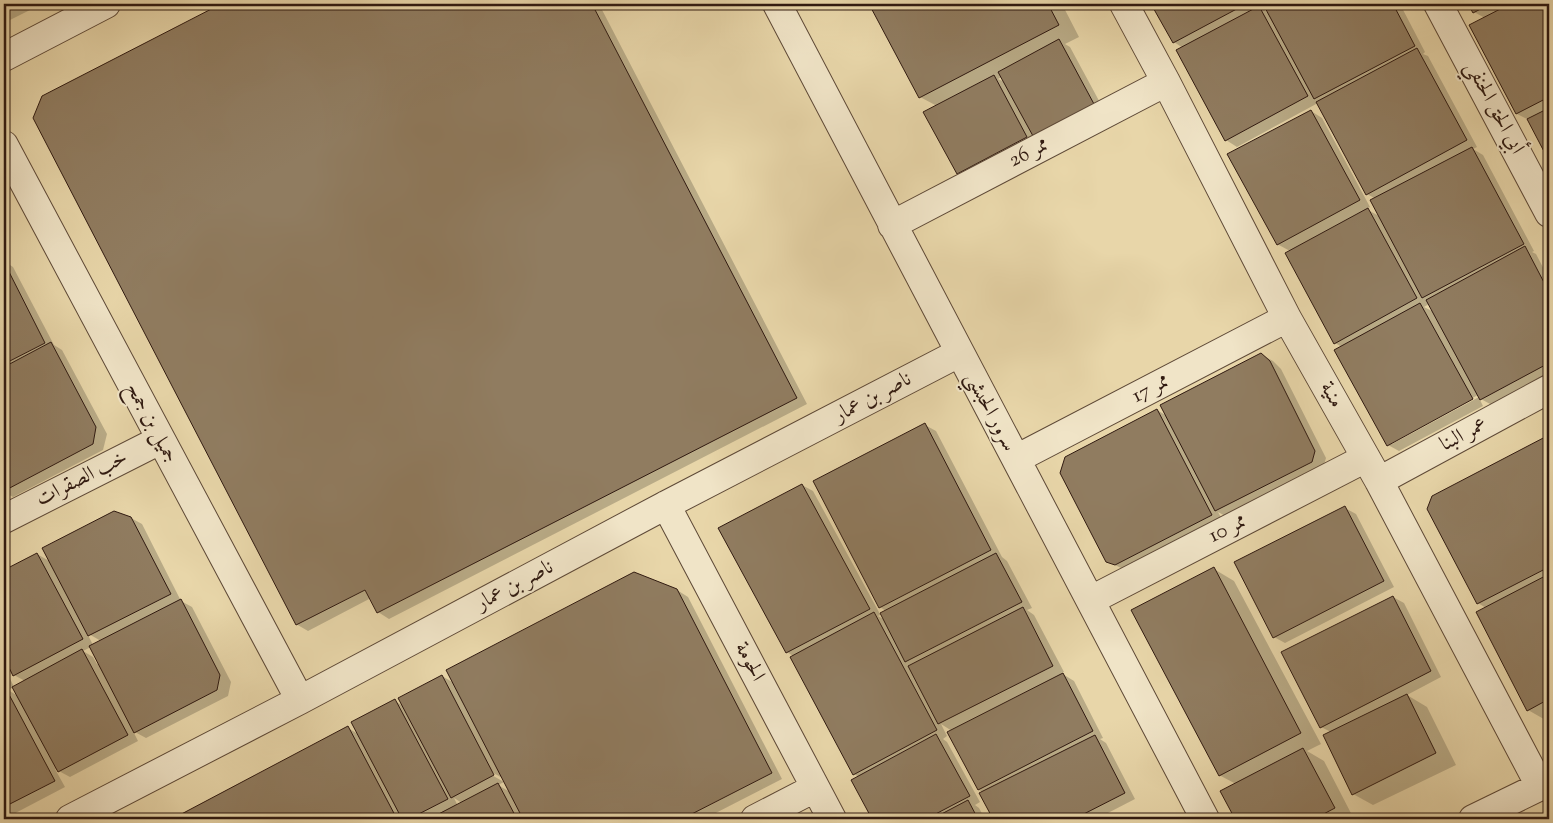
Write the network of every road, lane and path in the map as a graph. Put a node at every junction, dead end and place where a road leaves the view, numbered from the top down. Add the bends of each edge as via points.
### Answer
1 (106, 4) edge
2 (778, 4) edge
3 (1124, 4) edge
4 (1438, 4) edge
5 (4, 57) edge
6 (1166, 82) junction
7 (4, 145) edge
8 (1549, 213) edge
9 (892, 225) junction
10 (1287, 318) junction
11 (959, 353) junction
12 (1549, 389) edge
13 (160, 440) junction
14 (1016, 459) junction
15 (1372, 469) junction
16 (666, 505) junction
17 (4, 519) edge
18 (1091, 600) junction
19 (300, 700) junction
20 (1545, 784) edge
21 (815, 788) junction
22 (70, 819) edge
23 (755, 819) edge
24 (832, 819) edge
25 (1205, 819) edge
26 (1473, 819) edge

1 - 5 street
2 - 9 street, سرور الحبشي
3 - 6 street, منية
4 - 8 street, أبي الحق الحنفي
6 - 9 street, ممر 26
6 - 10 street, منية
7 - 13 street, جميل بن جمح
9 - 11 street, سرور الحبشي
10 - 14 street, ممر 17
10 - 15 street, منية
11 - 14 street, سرور الحبشي
11 - 16 street, ناصر بن عمار
12 - 15 street, عمر البنا
13 - 17 street, خب الصقرات
13 - 19 street, جميل بن جمح
14 - 18 street, سرور الحبشي
15 - 18 street, ممر 10
15 - 20 street, منية
16 - 19 street, ناصر بن عمار
16 - 21 street, الحومة
18 - 25 street, سرور الحبشي
19 - 22 street, ناصر بن عمار
20 - 26 street
21 - 23 street
21 - 24 street, الحومة

